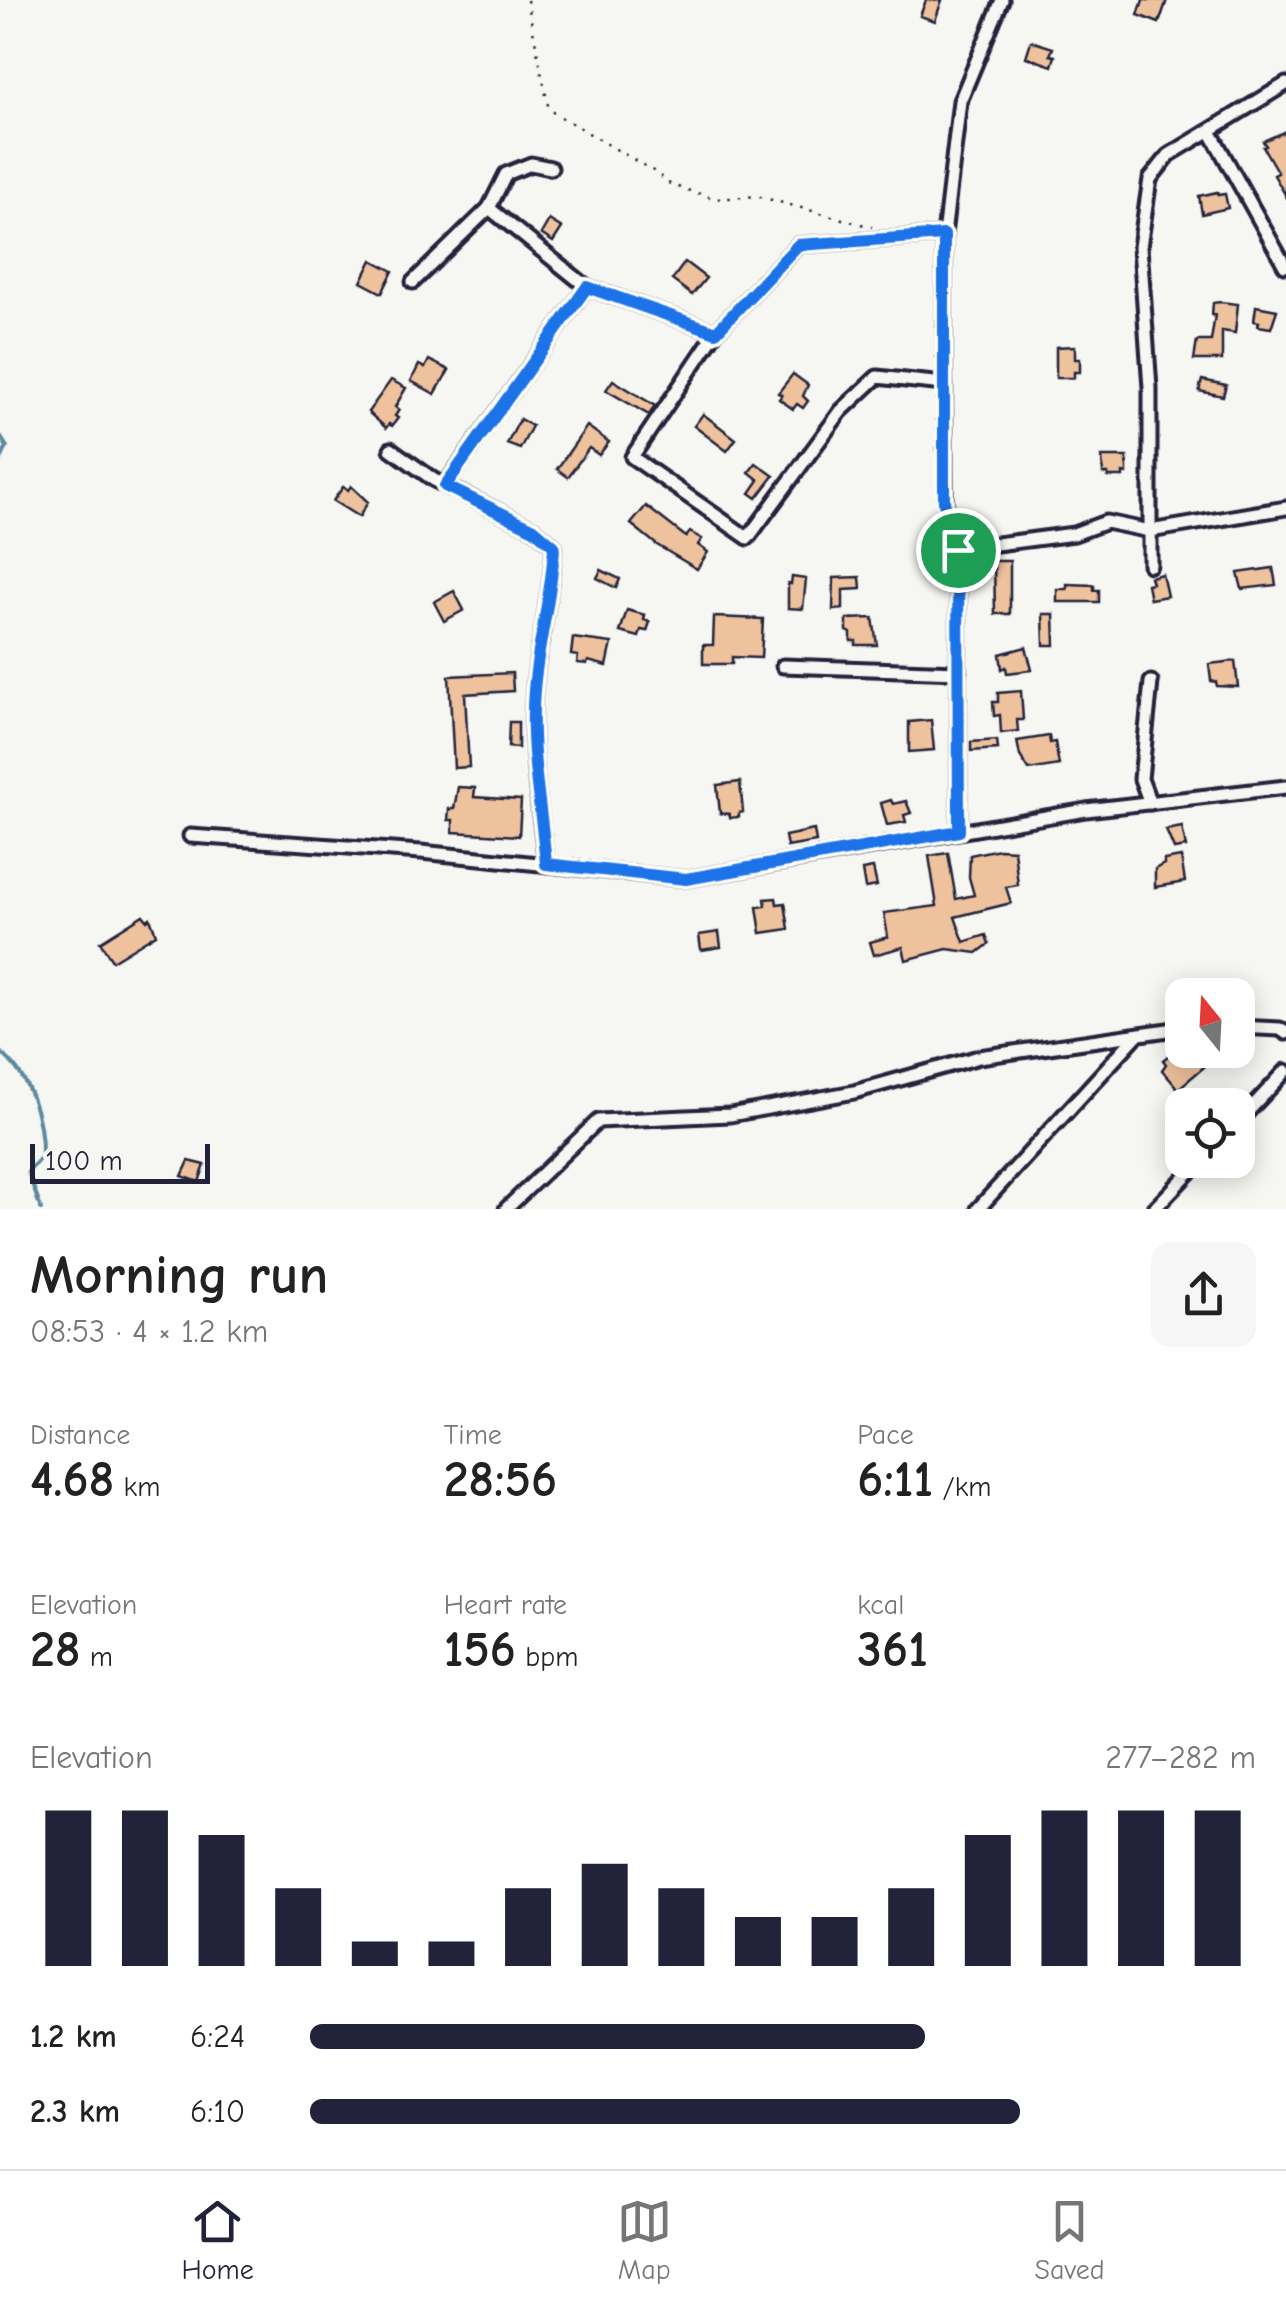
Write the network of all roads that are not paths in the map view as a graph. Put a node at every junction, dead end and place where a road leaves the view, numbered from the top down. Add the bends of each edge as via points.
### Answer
1 (997, 2) edge
2 (1286, 84) edge
3 (1210, 131) junction
4 (551, 168) dead end
5 (489, 208) junction
6 (944, 235) junction
7 (1285, 266) edge
8 (413, 282) dead end
9 (587, 287) junction
10 (716, 332) junction
11 (944, 384) junction
12 (392, 449) dead end
13 (445, 486) junction
14 (1286, 508) edge
15 (1150, 532) junction
16 (958, 550) junction
17 (1150, 565) dead end
18 (783, 666) dead end
19 (958, 672) junction
20 (1151, 682) dead end
21 (1286, 787) edge
22 (1150, 803) junction
23 (959, 831) junction
24 (190, 836) dead end
25 (546, 864) junction
26 (1255, 1028) edge
27 (1165, 1030) edge
28 (1286, 1033) edge
29 (1138, 1034) junction
30 (1286, 1070) edge
31 (1255, 1104) edge
32 (1184, 1178) edge
33 (506, 1209) edge
34 (978, 1209) edge
35 (1154, 1209) edge

1 - 6 street via 960,102
2 - 3 street
3 - 7 street
3 - 15 street via 1170,155 1150,179 1140,247 1150,388
4 - 5 street via 530,164 506,174
5 - 8 street
5 - 9 street
6 - 10 street via 798,245
6 - 11 street
9 - 10 street
9 - 13 street
10 - 11 street via 632,457 748,538 841,412 878,378
11 - 16 street via 944,502
12 - 13 street
13 - 25 street via 534,529 554,546 532,711
14 - 15 street
15 - 16 street via 1106,522 1074,534
15 - 17 street
16 - 19 street
18 - 19 street
19 - 23 street
20 - 22 street via 1141,780
21 - 22 street
22 - 23 street
23 - 25 street via 686,879
24 - 25 street
26 - 28 street
27 - 29 street
29 - 33 street via 979,1056 854,1092 730,1116 598,1121
29 - 34 street
30 - 31 street
32 - 35 street

